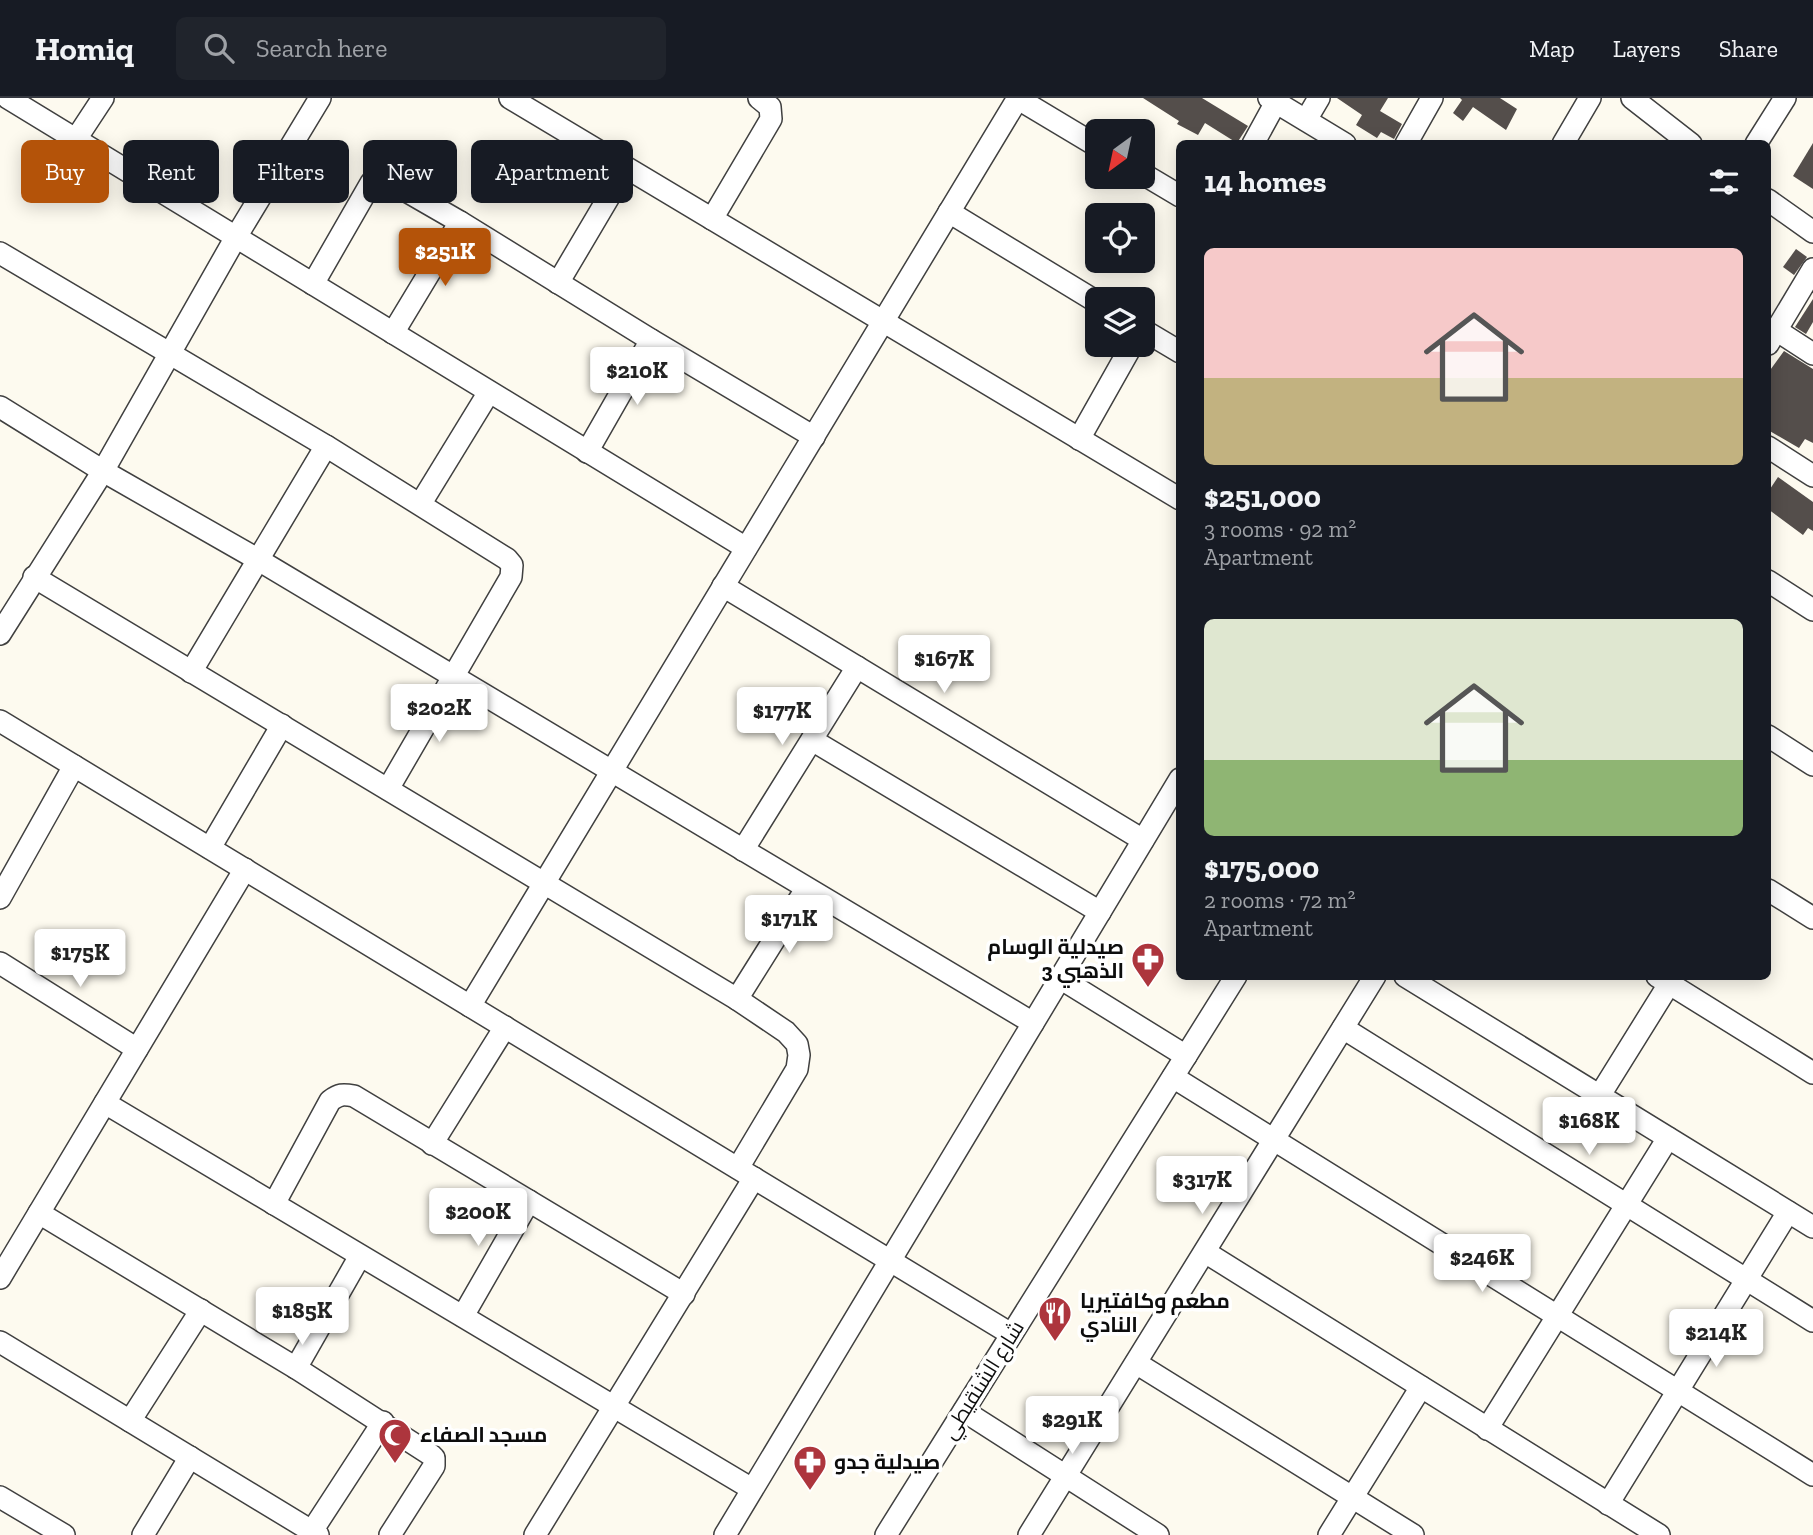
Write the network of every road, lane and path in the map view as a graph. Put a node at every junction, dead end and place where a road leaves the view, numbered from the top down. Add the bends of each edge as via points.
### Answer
1 (8, 98) edge
2 (103, 98) edge
3 (320, 98) edge
4 (759, 98) edge
5 (1017, 98) edge
6 (1319, 98) edge
7 (1432, 98) edge
8 (1590, 98) edge
9 (1785, 98) edge
10 (1634, 99) edge
11 (1273, 100) edge
12 (521, 101) edge
13 (1306, 120) junction
14 (76, 139) junction
15 (1085, 139) edge
16 (582, 140) edge
17 (1255, 140) edge
18 (1338, 140) edge
19 (1408, 140) edge
20 (1565, 140) edge
21 (1687, 140) edge
22 (1759, 140) edge
23 (633, 173) edge
24 (1155, 181) edge
25 (1176, 194) edge
26 (1771, 202) edge
27 (605, 203) edge
28 (949, 212) junction
29 (712, 219) junction
30 (460, 222) junction
31 (1813, 232) edge
32 (236, 237) junction
33 (3, 263) edge
34 (1813, 269) edge
35 (558, 283) junction
36 (313, 284) junction
37 (1085, 295) edge
38 (883, 321) junction
39 (393, 333) junction
40 (1155, 337) edge
41 (1772, 337) edge
42 (651, 340) junction
43 (1176, 350) edge
44 (1813, 354) edge
45 (171, 355) junction
46 (1125, 357) edge
47 (489, 392) junction
48 (0, 407) edge
49 (814, 437) junction
50 (1079, 439) junction
51 (326, 446) junction
52 (1771, 449) edge
53 (587, 452) junction
54 (103, 471) junction
55 (1813, 476) edge
56 (1176, 497) edge
57 (421, 503) junction
58 (746, 548) junction
59 (257, 559) junction
60 (34, 577) junction
61 (1771, 583) edge
62 (723, 586) junction
63 (1813, 610) edge
64 (0, 634) edge
65 (857, 667) junction
66 (191, 672) junction
67 (454, 677) junction
68 (0, 721) edge
69 (282, 725) junction
70 (1771, 738) edge
71 (812, 740) junction
72 (74, 765) junction
73 (1813, 765) edge
74 (612, 771) junction
75 (388, 789) junction
76 (1172, 807) edge
77 (1143, 840) junction
78 (211, 848) junction
79 (743, 850) junction
80 (245, 869) junction
81 (545, 882) junction
82 (806, 889) junction
83 (1771, 891) edge
84 (0, 898) edge
85 (1810, 908) edge
86 (1100, 912) junction
87 (0, 962) edge
88 (1060, 978) junction
89 (1234, 980) edge
90 (1373, 980) edge
91 (1412, 980) edge
92 (1666, 980) edge
93 (1669, 980) edge
94 (737, 999) junction
95 (470, 1006) junction
96 (1033, 1023) junction
97 (505, 1027) junction
98 (1343, 1028) junction
99 (137, 1049) junction
100 (1186, 1056) junction
101 (1813, 1073) edge
102 (1173, 1077) junction
103 (1600, 1095) junction
104 (105, 1103) junction
105 (1668, 1138) junction
106 (1274, 1140) junction
107 (432, 1144) junction
108 (746, 1173) junction
109 (529, 1201) junction
110 (274, 1204) junction
111 (1626, 1205) junction
112 (1788, 1212) junction
113 (39, 1213) junction
114 (1813, 1227) edge
115 (1205, 1252) junction
116 (360, 1256) junction
117 (890, 1260) junction
118 (0, 1278) edge
119 (1746, 1280) junction
120 (684, 1294) junction
121 (201, 1310) junction
122 (463, 1316) junction
123 (1557, 1316) junction
124 (1813, 1321) edge
125 (1011, 1334) junction
126 (0, 1342) edge
127 (1136, 1363) junction
128 (296, 1368) junction
129 (1422, 1387) junction
130 (1677, 1391) junction
131 (614, 1407) junction
132 (964, 1411) junction
133 (130, 1421) junction
134 (383, 1422) junction
135 (1488, 1429) junction
136 (190, 1457) junction
137 (1813, 1475) edge
138 (1065, 1477) junction
139 (752, 1489) junction
140 (0, 1497) edge
141 (1352, 1497) junction
142 (1608, 1504) junction
143 (315, 1533) edge
144 (64, 1535) edge
145 (143, 1535) edge
146 (390, 1535) edge
147 (535, 1535) edge
148 (724, 1535) edge
149 (886, 1535) edge
150 (1029, 1535) edge
151 (1158, 1535) edge
152 (1329, 1535) edge
153 (1413, 1535) edge
154 (1659, 1535) edge

1 - 14 street
2 - 14 street
3 - 32 street
4 - 29 street via 771,107 771,119
5 - 15 street
5 - 28 street
6 - 13 street
7 - 19 street
8 - 20 street
9 - 22 street
10 - 21 street
11 - 13 street
11 - 17 street
12 - 16 street
13 - 18 street
14 - 32 street
23 - 29 street
24 - 25 street
26 - 31 street
27 - 35 street
28 - 37 street
28 - 38 street
29 - 38 street
30 - 35 street
30 - 36 street via 388,179 375,178
30 - 39 street
32 - 36 street
32 - 45 street
33 - 45 street
34 - 41 street
35 - 42 street
36 - 39 street
38 - 49 street
38 - 50 street
39 - 47 street
40 - 43 street
41 - 44 street
42 - 49 street
42 - 53 street
45 - 51 street
45 - 54 street
46 - 50 street
47 - 53 street
47 - 57 street
48 - 54 street
49 - 58 street
50 - 56 street
51 - 57 street
51 - 59 street
52 - 55 street
53 - 58 street
54 - 59 street
54 - 60 street
57 - 67 street via 512,565 512,577
58 - 62 street
59 - 66 street
59 - 67 street
60 - 64 street
60 - 66 street
61 - 63 street
62 - 65 street
62 - 74 street
65 - 71 street
65 - 77 street
66 - 69 street
67 - 74 street
67 - 75 street
68 - 72 street
69 - 75 street
69 - 78 street
70 - 73 street
71 - 79 street
71 - 86 street
72 - 78 street
72 - 84 street
74 - 79 street
74 - 81 street
75 - 81 street
76 - 77 street
77 - 86 street
78 - 80 street
79 - 82 street
80 - 95 street
80 - 99 street
81 - 94 street
81 - 95 street
82 - 94 street
82 - 96 street
83 - 85 street
86 - 88 street
87 - 99 street
88 - 96 street
88 - 100 street
89 - 100 street, شارع الشنقيطي
90 - 98 street
91 - 103 street
92 - 103 street
93 - 101 street
94 - 108 street via 786,1032 797,1044 799,1055 797,1069
95 - 97 street
96 - 117 street
97 - 107 street
97 - 108 street
98 - 106 street
98 - 111 street
99 - 104 street
100 - 102 street, شارع الشنقيطي
102 - 106 street
102 - 125 street, شارع الشنقيطي
103 - 105 street
104 - 110 street
104 - 113 street
105 - 111 street
105 - 112 street
106 - 115 street
106 - 123 street
107 - 109 street
107 - 110 street via 354,1096 338,1095 330,1101
108 - 117 street
108 - 120 street
109 - 120 street
109 - 122 street
110 - 116 street
111 - 119 street
111 - 123 street
112 - 114 street
112 - 119 street
113 - 118 street
113 - 121 street
115 - 127 street
115 - 129 street
116 - 122 street
116 - 128 street
117 - 125 street
117 - 139 street
119 - 124 street
119 - 130 street
120 - 131 street
121 - 128 street
121 - 133 street
122 - 131 street
123 - 130 street
123 - 135 street
125 - 132 street, شارع الشنقيطي
126 - 133 street
127 - 138 street
127 - 141 street
128 - 134 street
129 - 135 street
129 - 141 street
130 - 137 street
130 - 142 street
131 - 139 street
131 - 147 street
132 - 138 street
132 - 149 street, شارع الشنقيطي
133 - 136 street
134 - 143 street
134 - 146 street via 435,1462
135 - 142 street
136 - 143 street
136 - 145 street
138 - 150 street
138 - 151 street
139 - 148 street
140 - 144 street
141 - 152 street
141 - 153 street
142 - 154 street

